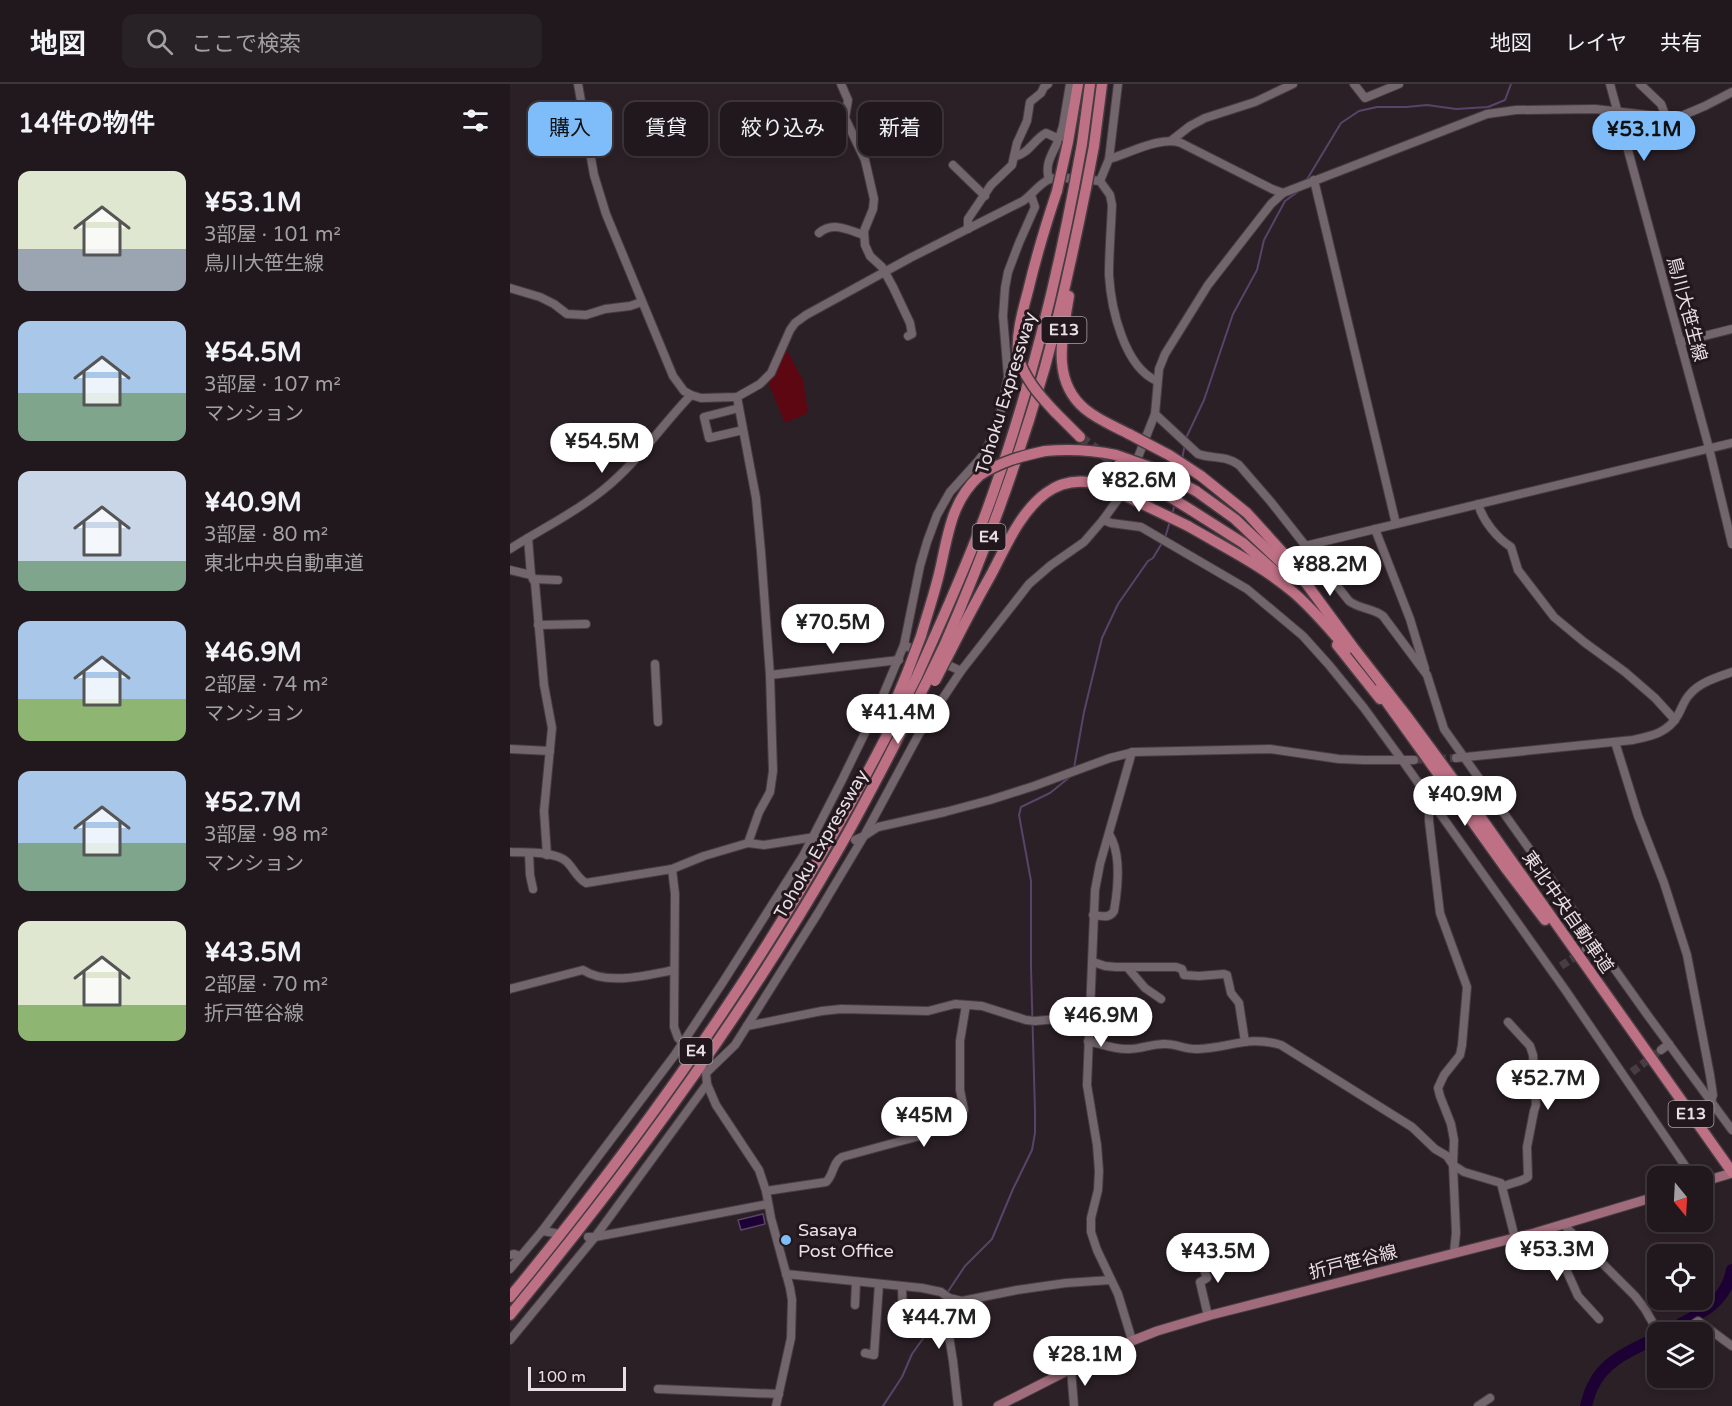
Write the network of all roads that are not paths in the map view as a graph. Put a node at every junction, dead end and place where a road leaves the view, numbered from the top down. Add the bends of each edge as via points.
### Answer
1 (578, 84) edge
2 (841, 84) edge
3 (1048, 84) edge
4 (1070, 84) edge
5 (1078, 84) edge
6 (1090, 84) edge
7 (1102, 84) edge
8 (1118, 84) edge
9 (1293, 84) edge
10 (1354, 84) edge
11 (1399, 84) edge
12 (1610, 84) edge
13 (1640, 84) edge
14 (1732, 92) edge
15 (1617, 111) junction
16 (1666, 117) junction
17 (1064, 140) junction
18 (1172, 140) junction
19 (1014, 157) junction
20 (1109, 159) junction
21 (953, 165) dead end
22 (1049, 180) junction
23 (1100, 181) junction
24 (1308, 182) junction
25 (1082, 190) junction
26 (1283, 192) junction
27 (1031, 195) junction
28 (985, 196) junction
29 (968, 229) junction
30 (819, 233) dead end
31 (864, 235) junction
32 (885, 272) junction
33 (510, 288) edge
34 (642, 302) junction
35 (1732, 329) edge
36 (908, 336) dead end
37 (1680, 342) junction
38 (1157, 381) junction
39 (691, 395) junction
40 (737, 397) junction
41 (739, 408) junction
42 (1155, 414) junction
43 (743, 430) junction
44 (1080, 436) tunnel mouth
45 (1732, 443) edge
46 (1709, 448) junction
47 (1115, 460) junction
48 (1478, 504) junction
49 (1102, 520) junction
50 (1396, 524) junction
51 (1375, 529) junction
52 (528, 538) junction
53 (1732, 544) edge
54 (1305, 546) junction
55 (510, 549) edge
56 (510, 570) edge
57 (532, 577) junction
58 (558, 580) dead end
59 (1321, 611) junction
60 (586, 624) dead end
61 (538, 625) junction
62 (904, 645) junction
63 (947, 648) junction
64 (899, 660) junction
65 (655, 664) dead end
66 (961, 671) junction
67 (1732, 672) edge
68 (912, 674) junction
69 (770, 675) junction
70 (1427, 675) junction
71 (1675, 720) junction
72 (658, 722) dead end
73 (1615, 742) junction
74 (510, 749) edge
75 (550, 751) junction
76 (1132, 752) junction
77 (1460, 758) junction
78 (1402, 760) junction
79 (1414, 760) tunnel mouth
80 (1433, 804) junction
81 (862, 808) joint
82 (1109, 834) junction
83 (864, 836) junction
84 (815, 837) junction
85 (855, 840) tunnel mouth
86 (748, 843) junction
87 (510, 852) edge
88 (529, 853) junction
89 (547, 855) junction
90 (672, 869) junction
91 (533, 889) dead end
92 (1094, 915) junction
93 (1596, 942) junction
94 (1586, 949) tunnel mouth
95 (1093, 962) junction
96 (1561, 966) tunnel mouth
97 (1127, 967) junction
98 (674, 970) junction
99 (1552, 972) junction
100 (510, 989) edge
101 (1161, 999) dead end
102 (966, 1005) junction
103 (1089, 1016) junction
104 (1508, 1023) dead end
105 (747, 1026) junction
106 (1088, 1041) junction
107 (682, 1042) junction
108 (1245, 1042) junction
109 (1669, 1044) junction
110 (690, 1049) dead end
111 (1661, 1050) tunnel mouth
112 (1632, 1072) tunnel mouth
113 (1624, 1077) junction
114 (707, 1084) junction
115 (1711, 1102) junction
116 (1732, 1130) edge
117 (1453, 1165) junction
118 (1685, 1166) edge
119 (1730, 1170) edge
120 (1713, 1177) edge
121 (1503, 1187) junction
122 (766, 1191) junction
123 (1647, 1199) edge
124 (768, 1204) junction
125 (1563, 1224) junction
126 (1548, 1229) junction
127 (542, 1231) junction
128 (555, 1233) dead end
129 (592, 1237) junction
130 (1515, 1238) junction
131 (1454, 1252) junction
132 (510, 1255) edge
133 (520, 1257) junction
134 (1200, 1258) dead end
135 (510, 1269) edge
136 (786, 1274) junction
137 (1111, 1280) junction
138 (856, 1281) junction
139 (879, 1284) junction
140 (902, 1286) junction
141 (510, 1297) edge
142 (949, 1298) junction
143 (855, 1305) dead end
144 (510, 1316) edge
145 (1208, 1316) junction
146 (1599, 1319) dead end
147 (1652, 1322) edge
148 (903, 1323) dead end
149 (1713, 1332) edge
150 (510, 1340) edge
151 (1132, 1340) junction
152 (1732, 1346) edge
153 (865, 1353) dead end
154 (1071, 1369) junction
155 (658, 1389) dead end
156 (779, 1394) junction
157 (1490, 1398) dead end
158 (776, 1406) edge
159 (958, 1406) edge
160 (998, 1406) edge
161 (1074, 1406) edge
162 (1478, 1406) edge

1 - 34 street via 594,175
2 - 31 street via 848,99 845,118 865,160 874,199
3 - 19 street via 1030,102
4 - 17 street
5 - 17 highway, E13
6 - 25 highway, Tohoku Expressway / E4, bridge via 1082,144
7 - 25 highway, Tohoku Expressway / E4, bridge via 1094,146
8 - 20 street
9 - 18 street via 1255,102 1205,118
10 - 11 street via 1365,98
12 - 15 street, 鳥川大笹生線
13 - 16 street via 1660,104
14 - 16 street via 1679,117
15 - 16 street
15 - 24 street via 1516,110 1487,114
15 - 37 street, 鳥川大笹生線
17 - 19 street via 1046,133 1026,153
17 - 22 street via 1047,165
17 - 44 highway, E13, bridge via 1057,191 1022,312 1018,356 1030,383
18 - 20 street
18 - 26 street
19 - 28 street via 1012,165
20 - 23 street
21 - 28 street
22 - 23 street
22 - 27 street
23 - 38 street via 1112,205 1110,278 1120,331 1134,362
24 - 26 street
24 - 50 street
25 - 59 highway, E13, bridge via 1062,344 1061,367 1071,393 1093,415 1169,455 1231,499 1286,556
25 - 63 highway, Tohoku Expressway / E4 via 1062,297 1024,435
25 - 68 highway, Tohoku Expressway / E4, bridge via 1013,434 975,541 933,640
26 - 38 street via 1208,285 1165,354
27 - 29 street
27 - 62 street via 1035,207 1005,288 1008,377 1002,407 985,452 950,492 932,527
28 - 29 street via 968,219
29 - 32 street
30 - 31 street via 833,226
31 - 32 street via 867,251
32 - 36 street via 910,323 912,334
32 - 40 street via 795,323 771,373
33 - 34 street via 540,297 567,315 586,315
34 - 39 street via 674,376
35 - 37 street
37 - 46 street, 鳥川大笹生線
38 - 42 street
39 - 40 street
39 - 52 street via 609,485
40 - 41 street
41 - 43 street
41 - 43 street via 704,417 709,438
42 - 49 street via 1129,480
42 - 54 street via 1198,454 1232,460 1239,465
43 - 69 street via 756,498
45 - 46 street
46 - 48 street
46 - 53 street, 鳥川大笹生線
47 - 59 highway, E13, bridge via 1230,534
47 - 59 highway, E13, bridge via 1150,466 1196,491 1235,519 1282,562
47 - 68 highway, E13, bridge via 1077,450 1045,452 995,466 979,477 954,511
48 - 50 street
48 - 71 street via 1482,515 1511,547 1518,570 1554,617 1625,672
49 - 66 street via 1084,542 1029,584
49 - 78 street via 1141,526 1247,589 1297,631 1329,665
50 - 51 street
51 - 54 street
51 - 70 street
52 - 55 street
52 - 57 street
54 - 70 street via 1349,601 1383,616
56 - 57 street
57 - 58 street
57 - 61 street
59 - 63 highway, E13, bridge via 1270,574 1188,526 1107,487 1074,481 1039,499 1025,515
59 - 119 highway, 東北中央自動車道 / E13 via 1353,647 1402,717 1470,802
60 - 61 street
61 - 75 street via 552,728
62 - 64 street
62 - 66 street
63 - 81 highway, E13, bridge
64 - 69 street
64 - 84 street
65 - 72 street
66 - 83 street via 919,735
67 - 71 street via 1690,694
68 - 141 highway, Tohoku Expressway / E4 via 859,788 797,895 701,1044 610,1170
69 - 86 street via 772,782
70 - 77 street via 1444,729
71 - 73 street via 1660,733
73 - 77 street
73 - 115 street via 1688,955 1710,1075
74 - 75 street
75 - 89 street via 544,811
76 - 78 street via 1270,749 1339,759
76 - 82 street
76 - 83 street via 990,800 878,827
77 - 93 street
78 - 79 street
78 - 80 street
80 - 99 street
80 - 117 street via 1429,821 1440,913 1467,987 1460,1055 1438,1088 1451,1124
81 - 144 highway, Tohoku Expressway / E4 via 711,1050 647,1140
82 - 92 street via 1096,882
82 - 92 street via 1117,852 1114,911 1107,917
83 - 85 street
83 - 105 street
84 - 86 street via 764,845
84 - 107 street
86 - 90 street
87 - 88 street
88 - 89 street
88 - 91 street
89 - 90 street via 566,861 586,883
90 - 98 street
92 - 95 street
93 - 94 street
93 - 109 street
95 - 97 street
95 - 103 street
96 - 99 street
97 - 101 street
97 - 108 street via 1176,967 1184,975 1227,975 1231,993 1239,1003
98 - 100 street via 630,978 583,970
98 - 107 street via 674,1027
99 - 113 street
102 - 103 street via 1030,1021
102 - 105 street via 928,1011 841,1009
102 - 122 street via 960,1041 964,1110 957,1124 842,1157 826,1182
103 - 106 street
104 - 121 street via 1530,1046 1536,1105 1527,1147 1528,1177
105 - 114 street via 735,1045 704,1071
106 - 108 street via 1129,1049 1169,1043 1187,1050
106 - 137 street via 1086,1085 1100,1172 1091,1232
107 - 110 street
107 - 127 street
108 - 117 street via 1281,1045 1412,1127
109 - 111 street
109 - 115 street
112 - 113 street
113 - 118 street
114 - 122 street via 716,1105 759,1170
114 - 129 street
115 - 116 street
117 - 121 street
117 - 131 street
119 - 120 main road
121 - 130 street
122 - 124 street
123 - 125 main road, 折戸笹谷線
124 - 129 street
124 - 136 street
125 - 126 main road, 折戸笹谷線
125 - 147 street via 1635,1296
126 - 130 main road, 折戸笹谷線
126 - 146 street via 1578,1296
127 - 128 street
127 - 133 street
129 - 150 street
130 - 131 main road, 折戸笹谷線
131 - 145 main road, 折戸笹谷線
132 - 133 street
133 - 135 street
134 - 145 street via 1207,1278 1200,1282
136 - 138 street
136 - 156 street via 792,1300 791,1338
137 - 142 street via 1056,1284 962,1301
137 - 151 street
138 - 139 street
138 - 143 street
139 - 140 street
139 - 153 street via 874,1355
140 - 142 street via 941,1292
140 - 148 street
142 - 159 street via 945,1312
145 - 151 main road, 折戸笹谷線
149 - 152 street
151 - 154 main road, 折戸笹谷線
154 - 160 main road, 折戸笹谷線
154 - 161 street
155 - 156 street
156 - 158 street
157 - 162 street

